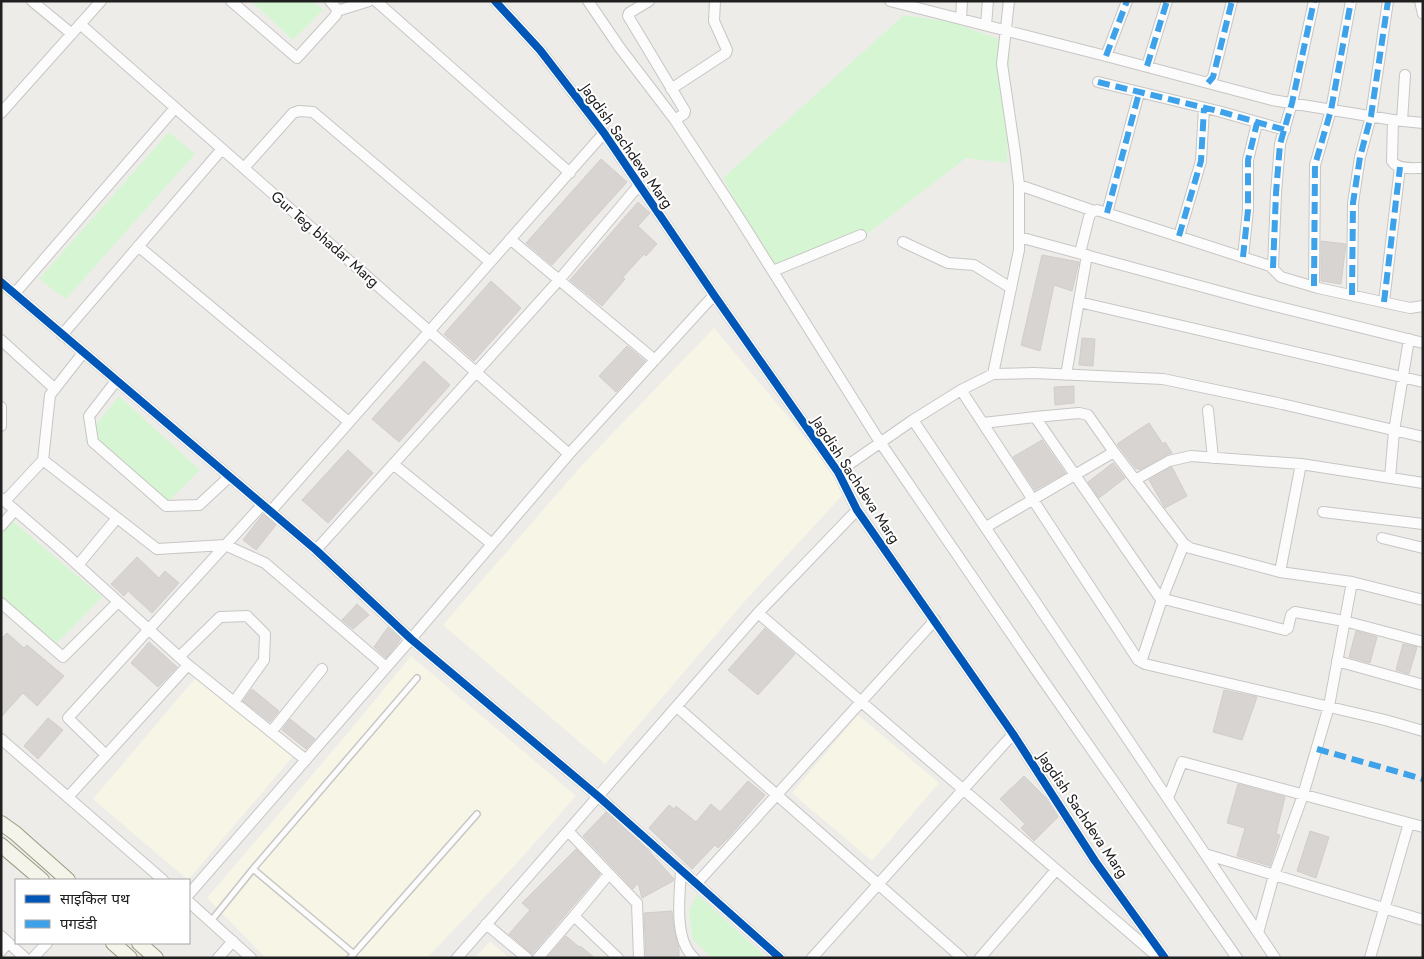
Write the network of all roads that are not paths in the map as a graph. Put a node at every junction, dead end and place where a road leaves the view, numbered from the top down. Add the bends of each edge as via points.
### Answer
1 (32, 1) edge
2 (101, 1) edge
3 (231, 1) edge
4 (330, 1) edge
5 (369, 1) edge
6 (376, 1) edge
7 (495, 1) edge
8 (588, 1) edge
9 (649, 1) edge
10 (715, 1) edge
11 (890, 1) edge
12 (962, 1) edge
13 (988, 1) edge
14 (1009, 1) edge
15 (1127, 1) edge
16 (1167, 1) edge
17 (1232, 1) edge
18 (1314, 1) edge
19 (1351, 1) edge
20 (1388, 1) edge
21 (1420, 1) edge
22 (337, 12) junction
23 (1423, 14) edge
24 (961, 19) junction
25 (80, 24) junction
26 (986, 25) junction
27 (1005, 30) junction
28 (72, 34) junction
29 (1106, 56) junction
30 (1147, 66) junction
31 (1405, 75) dead end
32 (1098, 82) dead end
33 (1208, 83) junction
34 (670, 89) junction
35 (1140, 93) junction
36 (1292, 103) junction
37 (175, 108) junction
38 (1204, 108) junction
39 (1331, 110) junction
40 (1, 113) edge
41 (1371, 116) junction
42 (675, 120) junction
43 (1398, 120) junction
44 (1257, 123) junction
45 (1423, 123) edge
46 (1284, 130) junction
47 (604, 133) junction
48 (222, 149) junction
49 (1400, 167) junction
50 (244, 168) junction
51 (1423, 168) edge
52 (570, 173) junction
53 (639, 185) junction
54 (1018, 185) junction
55 (1094, 211) junction
56 (1106, 213) junction
57 (861, 235) dead end
58 (1179, 236) junction
59 (1019, 237) junction
60 (510, 239) junction
61 (903, 242) dead end
62 (138, 246) junction
63 (1083, 254) junction
64 (1243, 257) junction
65 (490, 262) junction
66 (1273, 268) junction
67 (773, 271) junction
68 (559, 280) junction
69 (1, 282) edge
70 (1314, 286) junction
71 (1011, 288) junction
72 (15, 293) junction
73 (714, 295) junction
74 (1352, 295) junction
75 (1078, 302) junction
76 (1384, 302) junction
77 (1423, 306) edge
78 (429, 331) junction
79 (62, 335) junction
80 (1, 340) edge
81 (1409, 340) junction
82 (1423, 343) edge
83 (83, 353) junction
84 (655, 360) junction
85 (476, 372) junction
86 (993, 374) junction
87 (1066, 375) junction
88 (1402, 378) junction
89 (116, 381) junction
90 (1423, 382) edge
91 (55, 389) junction
92 (961, 390) junction
93 (1, 407) edge
94 (1208, 410) dead end
95 (1035, 417) junction
96 (913, 420) junction
97 (349, 422) junction
98 (983, 423) junction
99 (1, 426) edge
100 (1394, 431) junction
101 (1423, 437) edge
102 (880, 442) junction
103 (1114, 452) junction
104 (569, 454) junction
105 (1213, 458) junction
106 (43, 460) junction
107 (394, 464) junction
108 (1301, 464) junction
109 (838, 472) junction
110 (1074, 475) junction
111 (229, 476) junction
112 (1390, 478) junction
113 (1135, 480) junction
114 (1423, 483) edge
115 (1033, 499) junction
116 (3, 500) edge
117 (266, 508) junction
118 (15, 510) junction
119 (856, 510) junction
120 (1323, 512) dead end
121 (117, 518) junction
122 (1423, 524) edge
123 (1, 526) edge
124 (986, 527) junction
125 (1382, 538) dead end
126 (492, 544) junction
127 (1184, 544) junction
128 (225, 545) junction
129 (1423, 548) edge
130 (316, 550) junction
131 (78, 565) junction
132 (1280, 572) junction
133 (1352, 582) junction
134 (1162, 599) junction
135 (1423, 600) edge
136 (118, 602) junction
137 (1, 603) edge
138 (758, 613) junction
139 (935, 620) junction
140 (1344, 621) junction
141 (148, 629) junction
142 (411, 639) junction
143 (1423, 642) edge
144 (179, 657) junction
145 (1337, 661) junction
146 (1141, 662) junction
147 (188, 665) junction
148 (386, 667) junction
149 (322, 669) dead end
150 (417, 678) dead end
151 (1423, 685) edge
152 (234, 702) junction
153 (861, 702) junction
154 (1330, 706) junction
155 (676, 707) junction
156 (1423, 731) edge
157 (271, 732) junction
158 (1013, 734) junction
159 (1, 739) edge
160 (106, 755) junction
161 (306, 760) junction
162 (964, 790) junction
163 (777, 795) junction
164 (1303, 795) junction
165 (68, 797) junction
166 (599, 797) junction
167 (1168, 798) junction
168 (476, 814) dead end
169 (1, 823) edge
170 (1409, 823) junction
171 (1423, 827) edge
172 (568, 831) junction
173 (1, 845) edge
174 (1205, 854) junction
175 (253, 869) junction
176 (681, 870) junction
177 (1056, 870) junction
178 (609, 874) junction
179 (1274, 875) junction
180 (41, 879) edge
181 (67, 879) edge
182 (162, 879) edge
183 (697, 883) junction
184 (879, 884) junction
185 (190, 893) edge
186 (190, 903) edge
187 (1385, 908) junction
188 (574, 916) junction
189 (1423, 920) edge
190 (211, 921) junction
191 (486, 924) junction
192 (1258, 933) junction
193 (233, 941) junction
194 (4, 943) edge
195 (46, 944) edge
196 (114, 944) edge
197 (140, 944) edge
198 (352, 956) edge
199 (1159, 957) edge
200 (25, 958) edge
201 (33, 958) edge
202 (130, 958) edge
203 (156, 958) edge
204 (218, 958) edge
205 (251, 958) edge
206 (457, 958) edge
207 (527, 958) edge
208 (538, 958) edge
209 (618, 958) edge
210 (639, 958) edge
211 (694, 958) edge
212 (780, 958) edge
213 (812, 958) edge
214 (962, 958) edge
215 (980, 958) edge
216 (1238, 958) edge
217 (1275, 958) edge
218 (1370, 958) edge

1 - 28 street
2 - 25 street
3 - 22 street via 297,58
4 - 22 street
5 - 22 street
6 - 52 street
7 - 47 street, Jagdish Sachdeva Marg via 540,50
8 - 42 street
9 - 34 street via 628,16
10 - 34 street via 714,20 726,53
11 - 24 street
12 - 24 street
13 - 26 street
14 - 27 street
15 - 29 street
16 - 30 street
17 - 33 street via 1213,77
18 - 36 street
19 - 39 street
20 - 41 street
21 - 23 street
24 - 26 street
25 - 28 street
25 - 37 street, Gur Teg bhadar Marg
26 - 27 street
27 - 29 street
27 - 54 street via 1002,64
28 - 40 street
29 - 30 street
30 - 33 street
31 - 43 street
32 - 35 street
33 - 36 street
34 - 42 street via 685,111
35 - 38 street
35 - 56 street
36 - 39 street
36 - 46 street
37 - 48 street, Gur Teg bhadar Marg
37 - 72 street
38 - 44 street
38 - 58 street via 1201,161
39 - 41 street
39 - 70 street via 1315,165
41 - 43 street
41 - 74 street via 1353,203
42 - 67 street
43 - 45 street
43 - 49 street via 1392,161
44 - 46 street
44 - 64 street via 1248,160 1248,210
46 - 66 street via 1276,193
47 - 52 street
47 - 53 street, Jagdish Sachdeva Marg
48 - 50 street, Gur Teg bhadar Marg
48 - 62 street
49 - 51 street
49 - 76 street
50 - 65 street via 293,113 299,110 313,112
50 - 78 street, Gur Teg bhadar Marg
52 - 60 street
53 - 68 street
53 - 73 street, Jagdish Sachdeva Marg
54 - 55 street
54 - 59 street
55 - 56 street
55 - 63 street via 1089,217
56 - 58 street
57 - 67 street
58 - 64 street
59 - 63 street
59 - 71 street
60 - 65 street
60 - 68 street
61 - 71 street via 948,262 974,265
62 - 79 street
62 - 97 street
63 - 75 street
63 - 81 street
64 - 66 street
65 - 78 street
66 - 70 street via 1281,277
67 - 102 street
68 - 84 street
68 - 85 street
69 - 72 street
70 - 74 street
71 - 86 street
72 - 79 street
73 - 84 street
73 - 109 street, Jagdish Sachdeva Marg
74 - 76 street
75 - 87 street
75 - 88 street
76 - 77 street via 1410,308
78 - 85 street, Gur Teg bhadar Marg
78 - 97 street
79 - 83 street
80 - 91 street
81 - 82 street
81 - 88 street
83 - 89 street
83 - 91 street
84 - 104 street
85 - 104 street, Gur Teg bhadar Marg
85 - 107 street
86 - 87 street
86 - 92 street
87 - 100 street via 1163,379
88 - 90 street
88 - 100 street
89 - 111 street
89 - 111 street via 90,416 93,442 166,506 199,505
91 - 106 street via 50,395
92 - 96 street
92 - 98 street
93 - 99 street
94 - 105 street
95 - 98 street
95 - 103 street via 1088,415
95 - 110 street
96 - 102 street
96 - 124 street
97 - 117 street
98 - 115 street
100 - 101 street
100 - 112 street
102 - 109 street
102 - 216 street
103 - 110 street
103 - 113 street
104 - 126 street
105 - 108 street
105 - 113 street via 1191,456 1169,461
106 - 116 street
106 - 121 street
107 - 126 street
107 - 130 street
108 - 112 street
108 - 132 street
109 - 119 street, Jagdish Sachdeva Marg
110 - 115 street
110 - 134 street
111 - 117 street
112 - 114 street
113 - 127 street
115 - 124 street
115 - 146 street
116 - 118 street
117 - 128 street
117 - 130 street
118 - 123 street
118 - 131 street
119 - 138 street
119 - 139 street, Jagdish Sachdeva Marg
120 - 122 street
121 - 128 street via 158,549
121 - 131 street
124 - 167 street
125 - 129 street
126 - 142 street
127 - 132 street
127 - 134 street
128 - 141 street
128 - 148 street via 264,562
130 - 142 street
131 - 136 street
132 - 133 street
133 - 135 street
133 - 140 street
134 - 140 street via 1285,630 1295,612
134 - 146 street
136 - 137 street via 63,657
136 - 141 street
138 - 153 street
138 - 155 street
139 - 153 street
139 - 158 street, Jagdish Sachdeva Marg
140 - 143 street
140 - 145 street
141 - 144 street
141 - 160 street via 68,718
142 - 148 street
142 - 166 street
144 - 147 street
144 - 152 street via 220,616 247,616 265,634 264,660
145 - 151 street
145 - 154 street
146 - 154 street
147 - 152 street
147 - 160 street
148 - 161 street
149 - 157 street
150 - 175 lane
152 - 157 street
153 - 162 street
153 - 163 street
154 - 156 street
154 - 164 street
155 - 163 street
155 - 166 street
157 - 161 street
158 - 162 street
158 - 199 street, Jagdish Sachdeva Marg
159 - 165 street
160 - 165 street
161 - 185 street
162 - 177 street
162 - 184 street
163 - 183 street
163 - 184 street
164 - 167 street via 1182,762
164 - 170 street
164 - 179 street
165 - 182 street
166 - 172 street
166 - 176 street
167 - 174 street
168 - 198 lane
169 - 181 main road
170 - 171 street
170 - 187 street
172 - 178 street
172 - 191 street
173 - 180 main road
174 - 179 street
174 - 192 street
175 - 190 lane
175 - 198 lane
176 - 183 street
176 - 211 street via 679,909 682,938 685,948
177 - 199 street
177 - 215 street
178 - 188 street
178 - 210 street via 637,903
179 - 187 street
179 - 192 street
183 - 212 street
184 - 213 street
184 - 214 street
186 - 190 street
187 - 189 street
187 - 218 street
188 - 208 street
188 - 209 street
190 - 193 street
191 - 206 street
191 - 207 street
192 - 217 street
193 - 204 street
193 - 205 street
194 - 200 street
195 - 201 street
196 - 202 main road
197 - 203 main road

